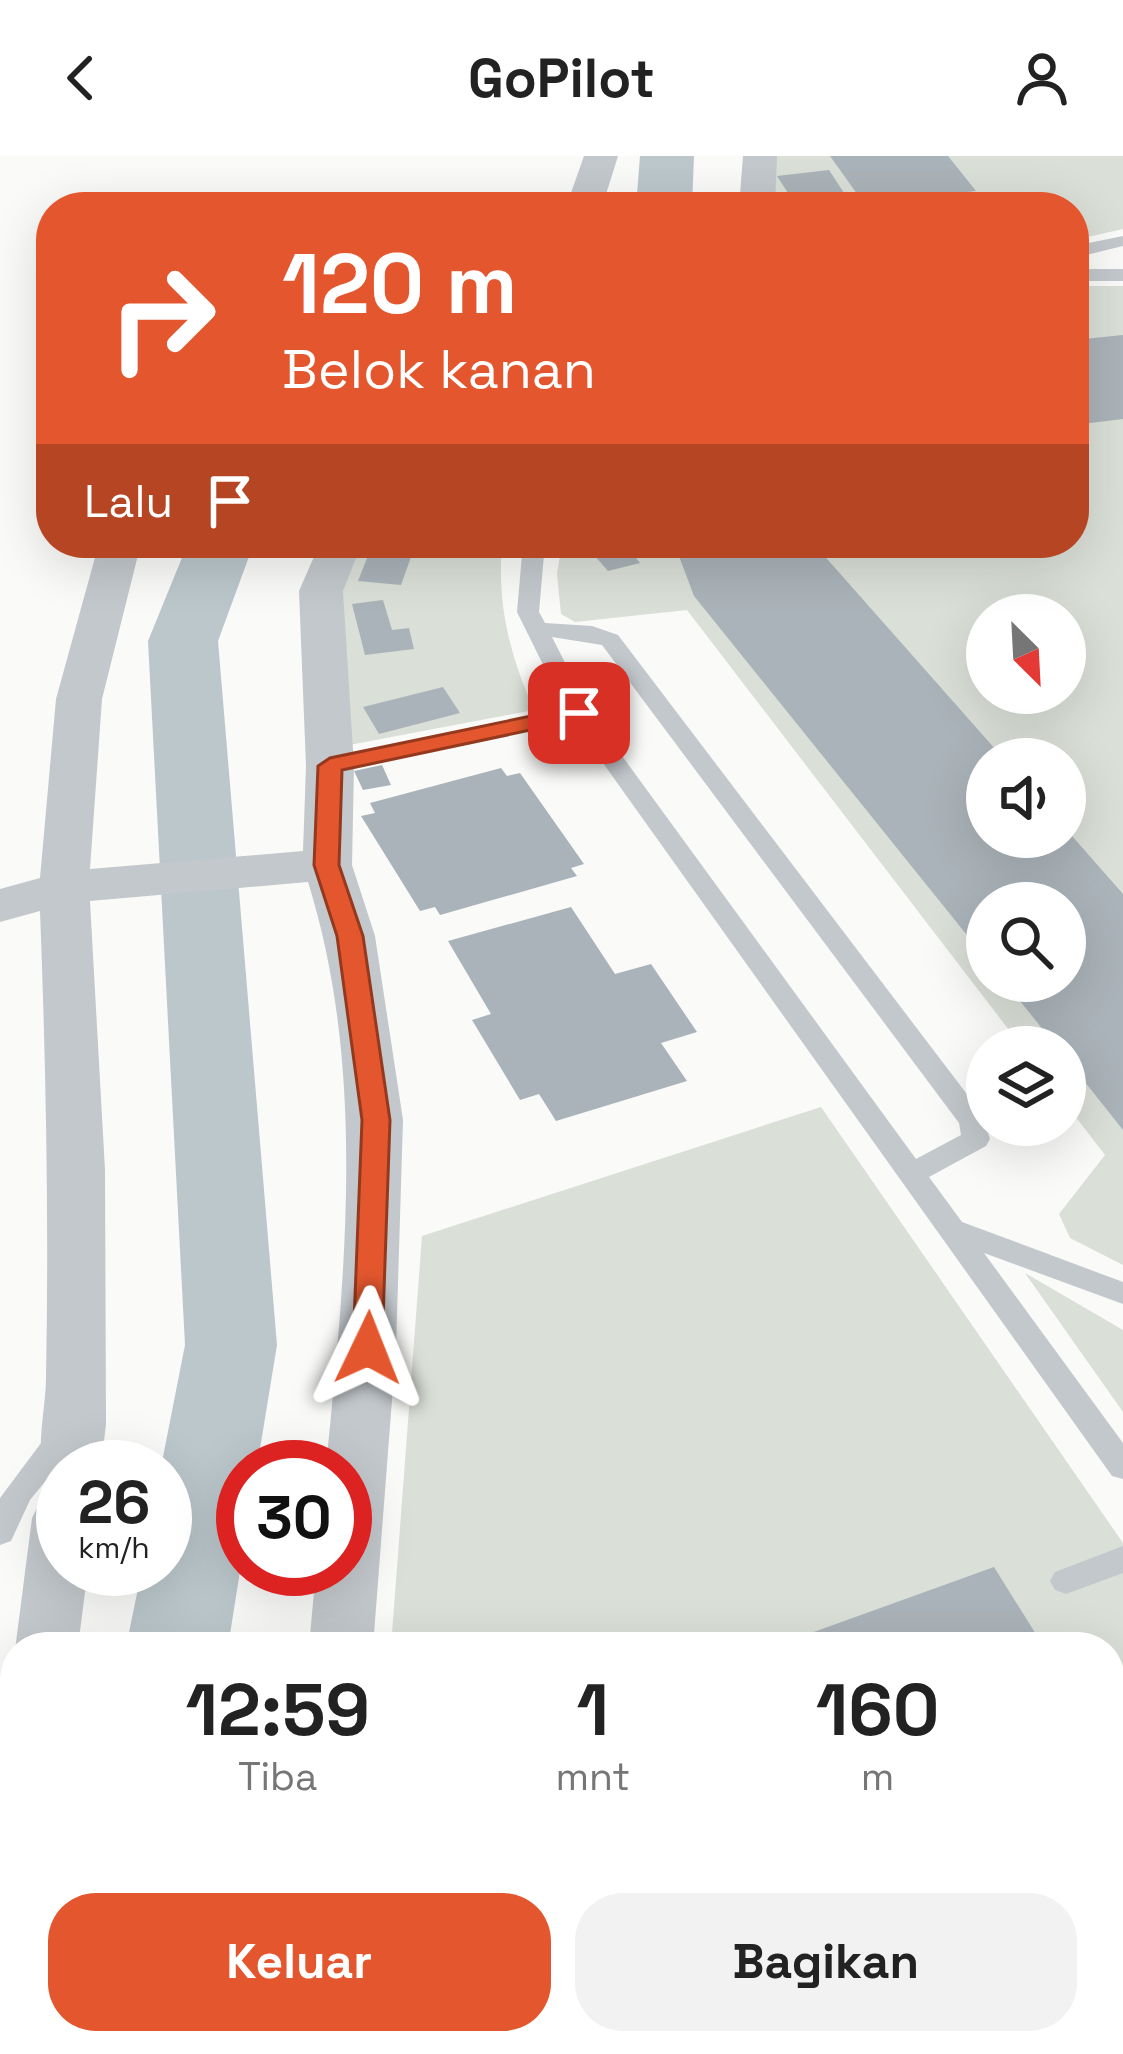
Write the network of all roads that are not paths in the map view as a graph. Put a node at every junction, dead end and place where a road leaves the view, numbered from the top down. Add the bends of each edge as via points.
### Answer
1 (601, 156) edge
2 (760, 156) edge
3 (589, 192) edge
4 (758, 192) edge
5 (1123, 241) edge
6 (1089, 249) edge
7 (1089, 275) edge
8 (1123, 275) edge
9 (116, 558) edge
10 (335, 558) edge
11 (533, 558) edge
12 (534, 628) junction
13 (579, 713) junction
14 (330, 766) junction
15 (302, 867) junction
16 (86, 884) junction
17 (0, 906) edge
18 (910, 1174) junction
19 (950, 1229) junction
20 (1123, 1292) edge
21 (73, 1440) edge
22 (1123, 1467) edge
23 (36, 1478) edge
24 (0, 1532) edge
25 (1123, 1559) edge
26 (1066, 1582) dead end
27 (53, 1596) edge
28 (48, 1632) edge
29 (342, 1632) edge

1 - 3 street
2 - 4 street
5 - 6 lane
7 - 8 lane
9 - 16 street via 79,699
10 - 14 street via 321,590
11 - 12 lane
12 - 13 lane
12 - 18 lane via 610,640 972,1121 976,1139 967,1147
13 - 14 lane
13 - 18 lane
14 - 15 street
15 - 16 street
15 - 29 street via 350,936 376,1120 368,1348
16 - 17 street
16 - 21 street
18 - 19 lane
19 - 20 lane
19 - 22 lane
23 - 24 lane via 18,1493
25 - 26 lane
27 - 28 street

